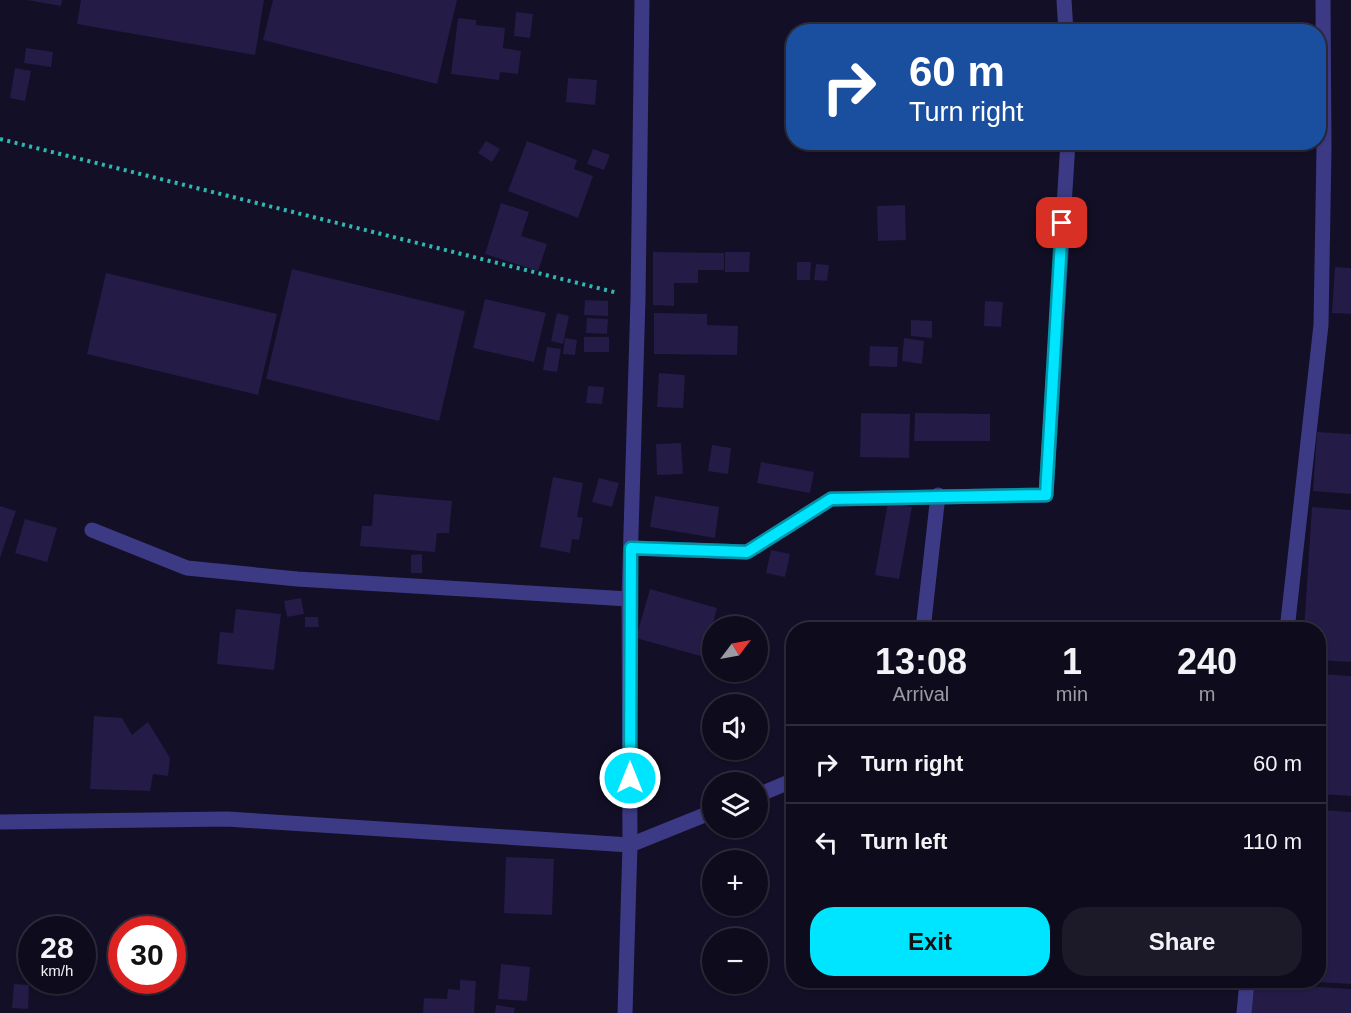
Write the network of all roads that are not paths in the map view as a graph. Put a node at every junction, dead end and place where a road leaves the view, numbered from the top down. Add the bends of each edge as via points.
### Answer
1 (642, 0) edge
2 (1064, 0) edge
3 (1323, 0) edge
4 (1066, 24) edge
5 (1323, 24) edge
6 (1068, 150) edge
7 (1324, 150) edge
8 (938, 495) junction
9 (92, 530) dead end
10 (631, 548) junction
11 (629, 599) junction
12 (924, 622) edge
13 (1288, 622) edge
14 (786, 783) edge
15 (768, 791) edge
16 (702, 816) edge
17 (0, 822) edge
18 (630, 845) junction
19 (1246, 988) edge
20 (625, 1013) edge
21 (1244, 1013) edge

1 - 10 street
2 - 4 street
3 - 5 street
6 - 8 street via 1046,495
7 - 13 street via 1322,325
8 - 10 street via 831,499 747,552
8 - 12 street
9 - 11 street via 187,568 297,579
10 - 11 street
11 - 18 street
14 - 15 street
16 - 18 street
17 - 18 street via 227,819
18 - 20 street
19 - 21 street

